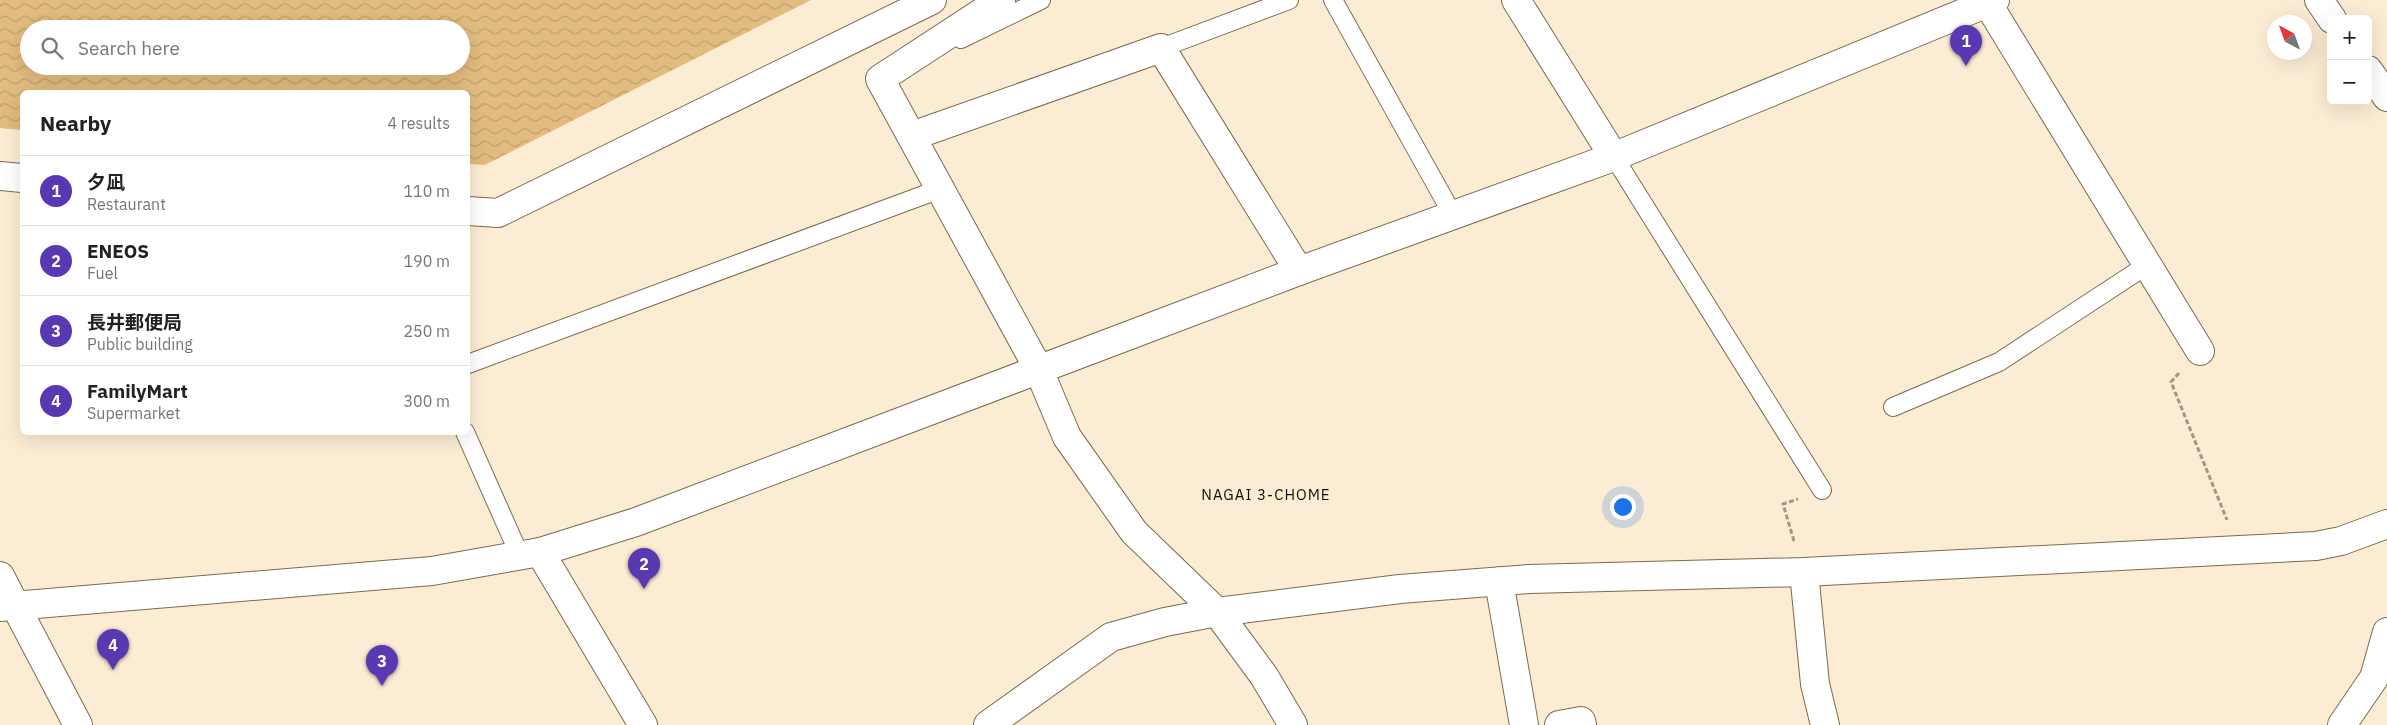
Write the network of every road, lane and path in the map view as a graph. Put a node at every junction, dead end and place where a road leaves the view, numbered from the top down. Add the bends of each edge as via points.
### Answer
1 (932, 0) edge
2 (1001, 0) edge
3 (1041, 0) edge
4 (1289, 0) edge
5 (1334, 0) edge
6 (1516, 0) edge
7 (2319, 0) edge
8 (1990, 1) edge
9 (2329, 15) edge
10 (1161, 48) junction
11 (2372, 76) edge
12 (880, 78) junction
13 (2387, 98) edge
14 (912, 136) junction
15 (1614, 157) junction
16 (0, 176) edge
17 (20, 178) edge
18 (940, 189) junction
19 (470, 211) edge
20 (1454, 217) junction
21 (2147, 265) junction
22 (1299, 271) junction
23 (2200, 351) joint
24 (470, 363) edge
25 (1038, 368) junction
26 (1893, 407) dead end
27 (467, 435) edge
28 (1822, 490) joint
29 (2387, 531) edge
30 (2239, 550) junction
31 (530, 554) junction
32 (1804, 572) junction
33 (0, 576) edge
34 (1499, 582) junction
35 (7, 606) edge
36 (1217, 612) junction
37 (2387, 632) edge
38 (2380, 679) edge
39 (78, 725) edge
40 (643, 725) edge
41 (988, 725) edge
42 (1293, 725) edge
43 (1524, 725) edge
44 (1559, 725) edge
45 (1582, 725) edge
46 (1824, 725) edge
47 (2342, 725) edge

1 - 19 street via 498,213
2 - 12 street
3 - 12 lane
4 - 10 lane
5 - 20 lane
6 - 15 street
7 - 9 street
8 - 15 street
8 - 21 street
10 - 14 street
10 - 22 street
11 - 13 street
12 - 14 street
14 - 18 street
15 - 20 street
15 - 28 lane
16 - 17 street
18 - 24 lane
18 - 25 street
20 - 22 street
21 - 23 street
21 - 26 lane via 1998,362
22 - 25 street
23 - 30 path via 2171,382
25 - 31 street via 636,522
25 - 36 street via 1067,437 1134,532
27 - 31 lane
28 - 32 path via 1783,504
29 - 30 street via 2316,546
30 - 32 street
31 - 35 street via 432,571
31 - 40 street
32 - 34 street via 1529,578
32 - 46 street via 1816,684
33 - 35 street
34 - 36 street via 1400,589
34 - 43 street
35 - 39 street
36 - 41 street via 1111,637
36 - 42 street via 1264,676
37 - 38 street
38 - 47 street
44 - 45 street via 1581,721

